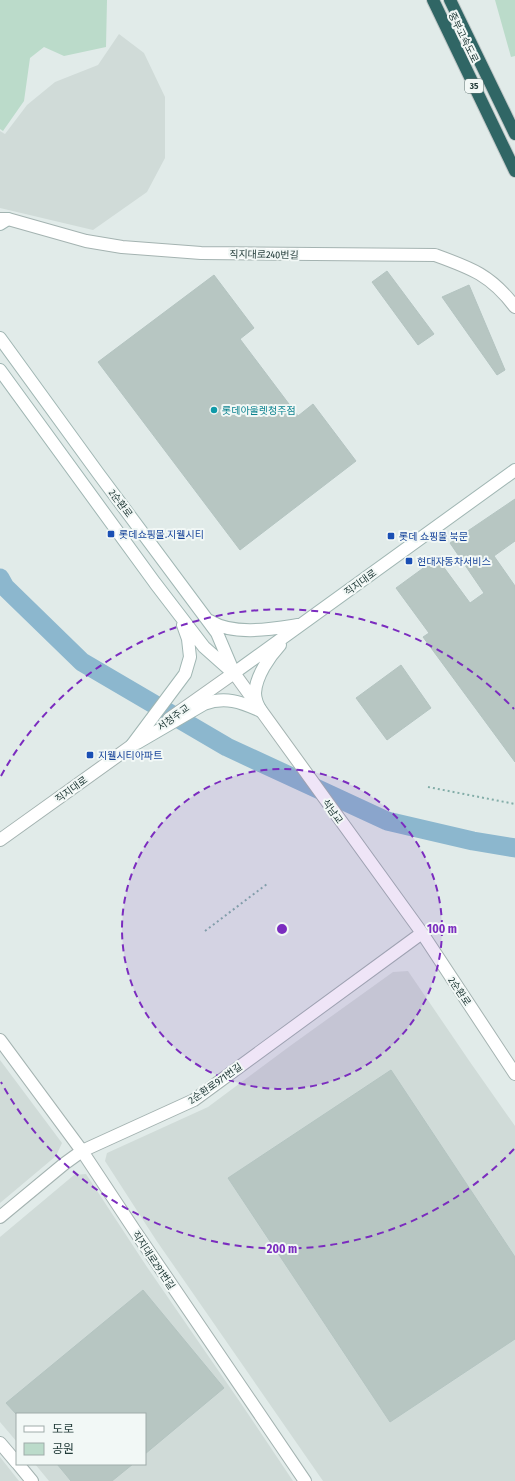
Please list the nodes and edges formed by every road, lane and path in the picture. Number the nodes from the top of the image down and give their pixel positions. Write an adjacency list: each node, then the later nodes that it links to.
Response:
1 (433, 0): 4 (highway, 중부고속도로 / 35)
2 (450, 0): 3 (highway, 중부고속도로 / 35)
3 (515, 134)
4 (515, 171)
5 (2, 220): 6 (street, 직지대로240번길)
6 (515, 306)
7 (0, 338): 11 (street, 2순환로)
8 (0, 370): 10 (street, 2순환로)
9 (515, 470): 12 (street, 직지대로)
10 (180, 615): 13 (street, 2순환로); 16 (street)
11 (206, 618): 12 (street); 13 (street, 2순환로)
12 (301, 624): 13 (street, 직지대로); 15 (street)
13 (234, 673): 14 (street, 직지대로); 15 (street, 2순환로)
14 (204, 699): 15 (street); 16 (street)
15 (262, 712): 21 (street, 석남교)
16 (139, 741): 19 (street, 직지대로)
17 (428, 787): 18 (path)
18 (515, 804)
19 (0, 840)
20 (267, 884): 22 (path)
21 (403, 908): 23 (street, 2순환로)
22 (205, 931)
23 (422, 933): 25 (street, 2순환로); 26 (street, 2순환로971번길)
24 (0, 1040): 26 (street, 직지대로291번길)
25 (515, 1074)
26 (82, 1151): 27 (street, 2순환로971번길); 32 (street, 직지대로291번길)
27 (0, 1218)
28 (0, 1443): 29 (street)
29 (16, 1463)
30 (18, 1465): 31 (street)
31 (32, 1481)
32 (306, 1481)

